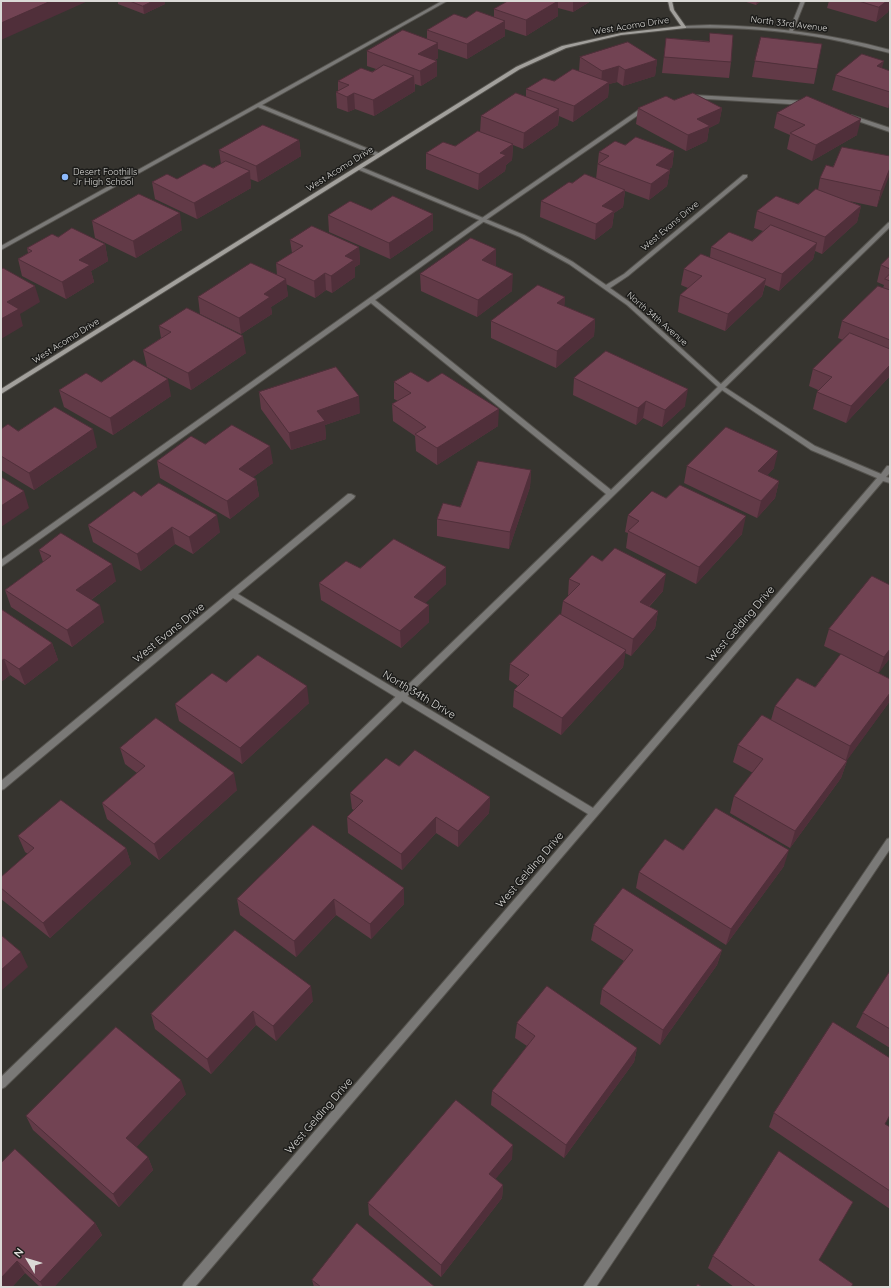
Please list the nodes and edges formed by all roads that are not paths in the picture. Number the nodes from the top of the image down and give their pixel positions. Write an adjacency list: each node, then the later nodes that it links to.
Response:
1 (446, 1): 9 (street)
2 (670, 1): 4 (street, West Acoma Drive)
3 (803, 1): 5 (street)
4 (684, 27): 5 (street, North 33rd Avenue); 13 (street, West Acoma Drive)
5 (791, 31): 6 (street, North 33rd Avenue)
6 (890, 52)
7 (689, 97): 8 (street)
8 (812, 104)
9 (259, 106): 13 (street); 18 (street)
10 (655, 106): 16 (street)
11 (847, 116): 12 (street)
12 (890, 130)
13 (379, 154): 14 (street, West Acoma Drive)
14 (359, 168): 16 (street, North 34th Avenue); 22 (street, West Acoma Drive)
15 (744, 176): 19 (street, West Evans Drive)
16 (484, 220): 19 (street, North 34th Avenue); 20 (street)
17 (890, 224): 21 (street)
18 (1, 248)
19 (606, 288): 21 (street, North 34th Avenue)
20 (372, 301): 25 (street); 27 (street)
21 (721, 387): 24 (street, North 34th Avenue); 25 (street)
22 (1, 392)
23 (890, 468): 24 (street, West Gelding Drive)
24 (886, 479): 31 (street, West Gelding Drive)
25 (611, 494): 29 (street)
26 (351, 496): 28 (street, West Evans Drive)
27 (1, 564)
28 (233, 595): 29 (street, North 34th Drive); 30 (street, West Evans Drive)
29 (401, 698): 31 (street, North 34th Drive); 33 (street)
30 (1, 786)
31 (594, 813): 34 (street, West Gelding Drive)
32 (890, 842): 35 (street)
33 (1, 1084)
34 (188, 1287)
35 (589, 1287)

